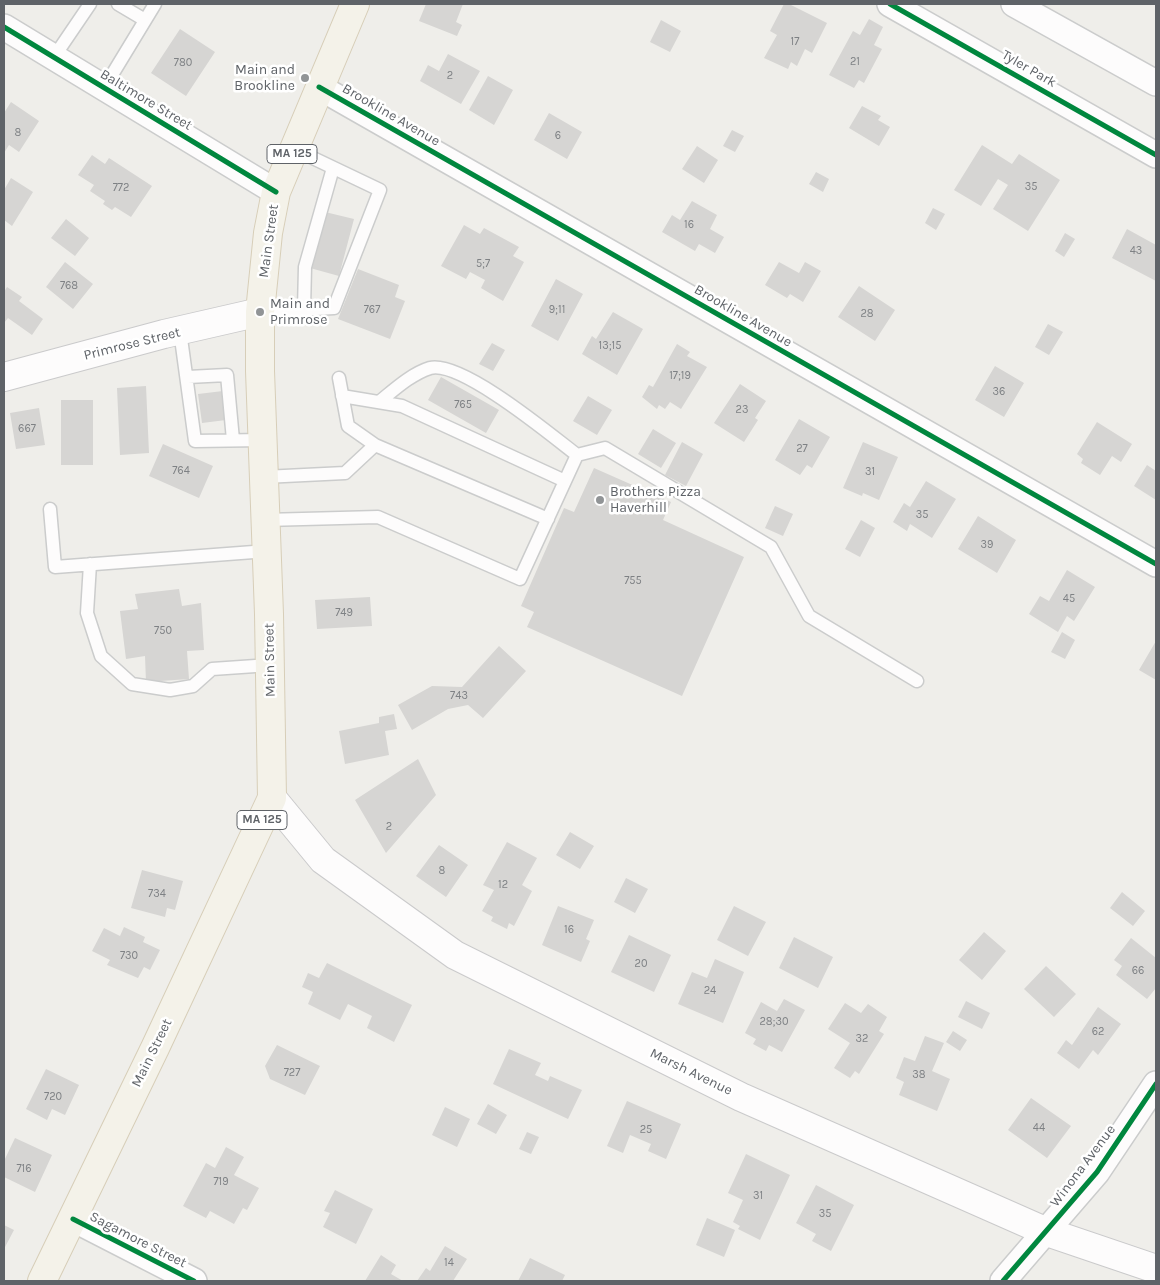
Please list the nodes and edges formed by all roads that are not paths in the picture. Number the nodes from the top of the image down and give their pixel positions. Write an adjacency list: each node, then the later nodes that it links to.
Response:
1 (90, 4): 9 (lane)
2 (118, 4): 7 (lane)
3 (155, 4): 7 (lane)
4 (355, 4): 11 (main road, Main Street / MA 125)
5 (890, 4): 14 (street, Tyler Park)
6 (1014, 4): 10 (street)
7 (145, 20): 12 (lane)
8 (4, 27): 9 (street, Baltimore Street)
9 (54, 57): 12 (street, Baltimore Street)
10 (1156, 83)
11 (319, 87): 13 (main road, Main Street / MA 125); 36 (street, Brookline Avenue)
12 (104, 88): 16 (street, Baltimore Street)
13 (294, 149): 15 (lane); 16 (main road, Main Street / MA 125)
14 (1156, 155)
15 (333, 168): 17 (lane); 17 (lane)
16 (276, 192): 18 (main road, Main Street / MA 125)
17 (304, 310): 18 (lane)
18 (260, 312): 19 (main road, Primrose Street); 26 (main road, Main Street / MA 125)
19 (180, 331): 20 (main road, Primrose Street); 21 (lane)
20 (4, 377)
21 (188, 377): 25 (lane); 25 (lane)
22 (339, 378): 23 (lane)
23 (342, 396): 24 (lane); 27 (lane)
24 (379, 402): 28 (lane); 30 (lane)
25 (233, 440): 26 (lane)
26 (263, 440): 29 (main road, Main Street / MA 125)
27 (376, 445): 29 (lane); 32 (lane)
28 (577, 455): 30 (lane); 38 (lane)
29 (264, 476): 33 (main road, Main Street / MA 125)
30 (565, 481): 32 (lane)
31 (50, 509): 35 (lane)
32 (548, 519): 33 (lane)
33 (266, 520): 34 (main road, Main Street / MA 125)
34 (267, 551): 35 (lane); 37 (main road, Main Street / MA 125)
35 (90, 564): 37 (lane)
36 (1156, 564)
37 (270, 665): 39 (main road, Main Street / MA 125)
38 (917, 681)
39 (272, 798): 41 (main road, Main Street / MA 125); 42 (main road, Marsh Avenue)
40 (1156, 1084): 42 (street, Winona Avenue)
41 (72, 1219): 44 (main road, Main Street / MA 125); 45 (street, Sagamore Street)
42 (1047, 1232): 43 (main road, Marsh Avenue); 46 (street, Winona Avenue)
43 (1156, 1269)
44 (42, 1281)
45 (194, 1281)
46 (1003, 1281)

